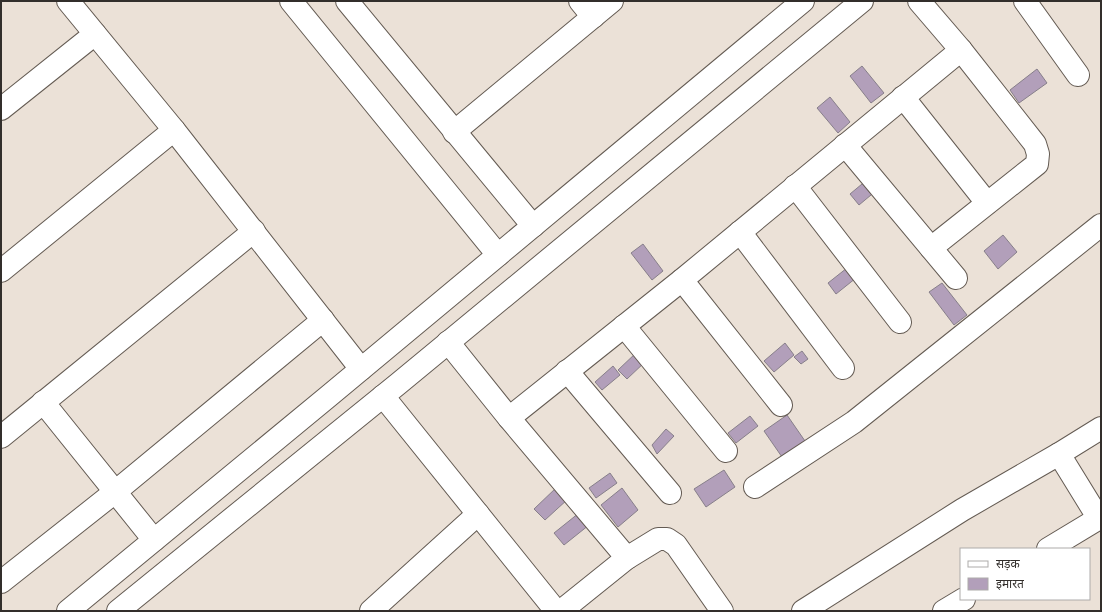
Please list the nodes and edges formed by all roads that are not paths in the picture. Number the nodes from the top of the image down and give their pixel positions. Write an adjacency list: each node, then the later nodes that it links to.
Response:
1 (68, 1): 10 (street)
2 (292, 1): 25 (street)
3 (347, 1): 16 (street)
4 (612, 1): 9 (street)
5 (803, 1): 21 (street)
6 (862, 1): 32 (street)
7 (919, 1): 11 (street)
8 (1025, 1): 12 (street)
9 (586, 9): 16 (street)
10 (95, 34): 14 (street); 15 (street)
11 (961, 50): 13 (street); 19 (street)
12 (1078, 75)
13 (903, 98): 17 (street); 19 (street)
14 (1, 109)
15 (174, 130): 22 (street); 26 (street)
16 (454, 132): 21 (street)
17 (845, 145): 18 (street); 24 (street)
18 (795, 186): 23 (street); 30 (street)
19 (988, 203): 24 (street)
20 (1101, 225): 44 (street)
21 (532, 226): 25 (street)
22 (254, 231): 29 (street); 37 (street)
23 (740, 232): 28 (street); 33 (street)
24 (931, 248): 27 (street)
25 (498, 255): 34 (street)
26 (1, 271)
27 (956, 278)
28 (682, 280): 31 (street); 38 (street)
29 (323, 320): 34 (street); 45 (street)
30 (900, 322)
31 (624, 326): 35 (street); 42 (street)
32 (448, 342): 36 (street); 39 (street)
33 (843, 368)
34 (361, 369): 49 (street)
35 (568, 371): 39 (street); 46 (street)
36 (383, 396): 47 (street); 55 (street)
37 (43, 402): 41 (street); 45 (street)
38 (781, 405)
39 (509, 418): 51 (street)
40 (1101, 428): 43 (street)
41 (1, 437)
42 (726, 451)
43 (1059, 454): 48 (street); 60 (street)
44 (755, 487)
45 (115, 492): 49 (street); 52 (street)
46 (670, 493)
47 (478, 514): 56 (street); 57 (street)
48 (1100, 518): 50 (street)
49 (154, 540): 54 (street)
50 (1050, 548)
51 (627, 558): 58 (street); 59 (street)
52 (1, 582)
53 (962, 600): 61 (street)
54 (68, 611)
55 (118, 611)
56 (371, 611)
57 (556, 611)
58 (561, 611)
59 (722, 611)
60 (803, 611)
61 (944, 611)

